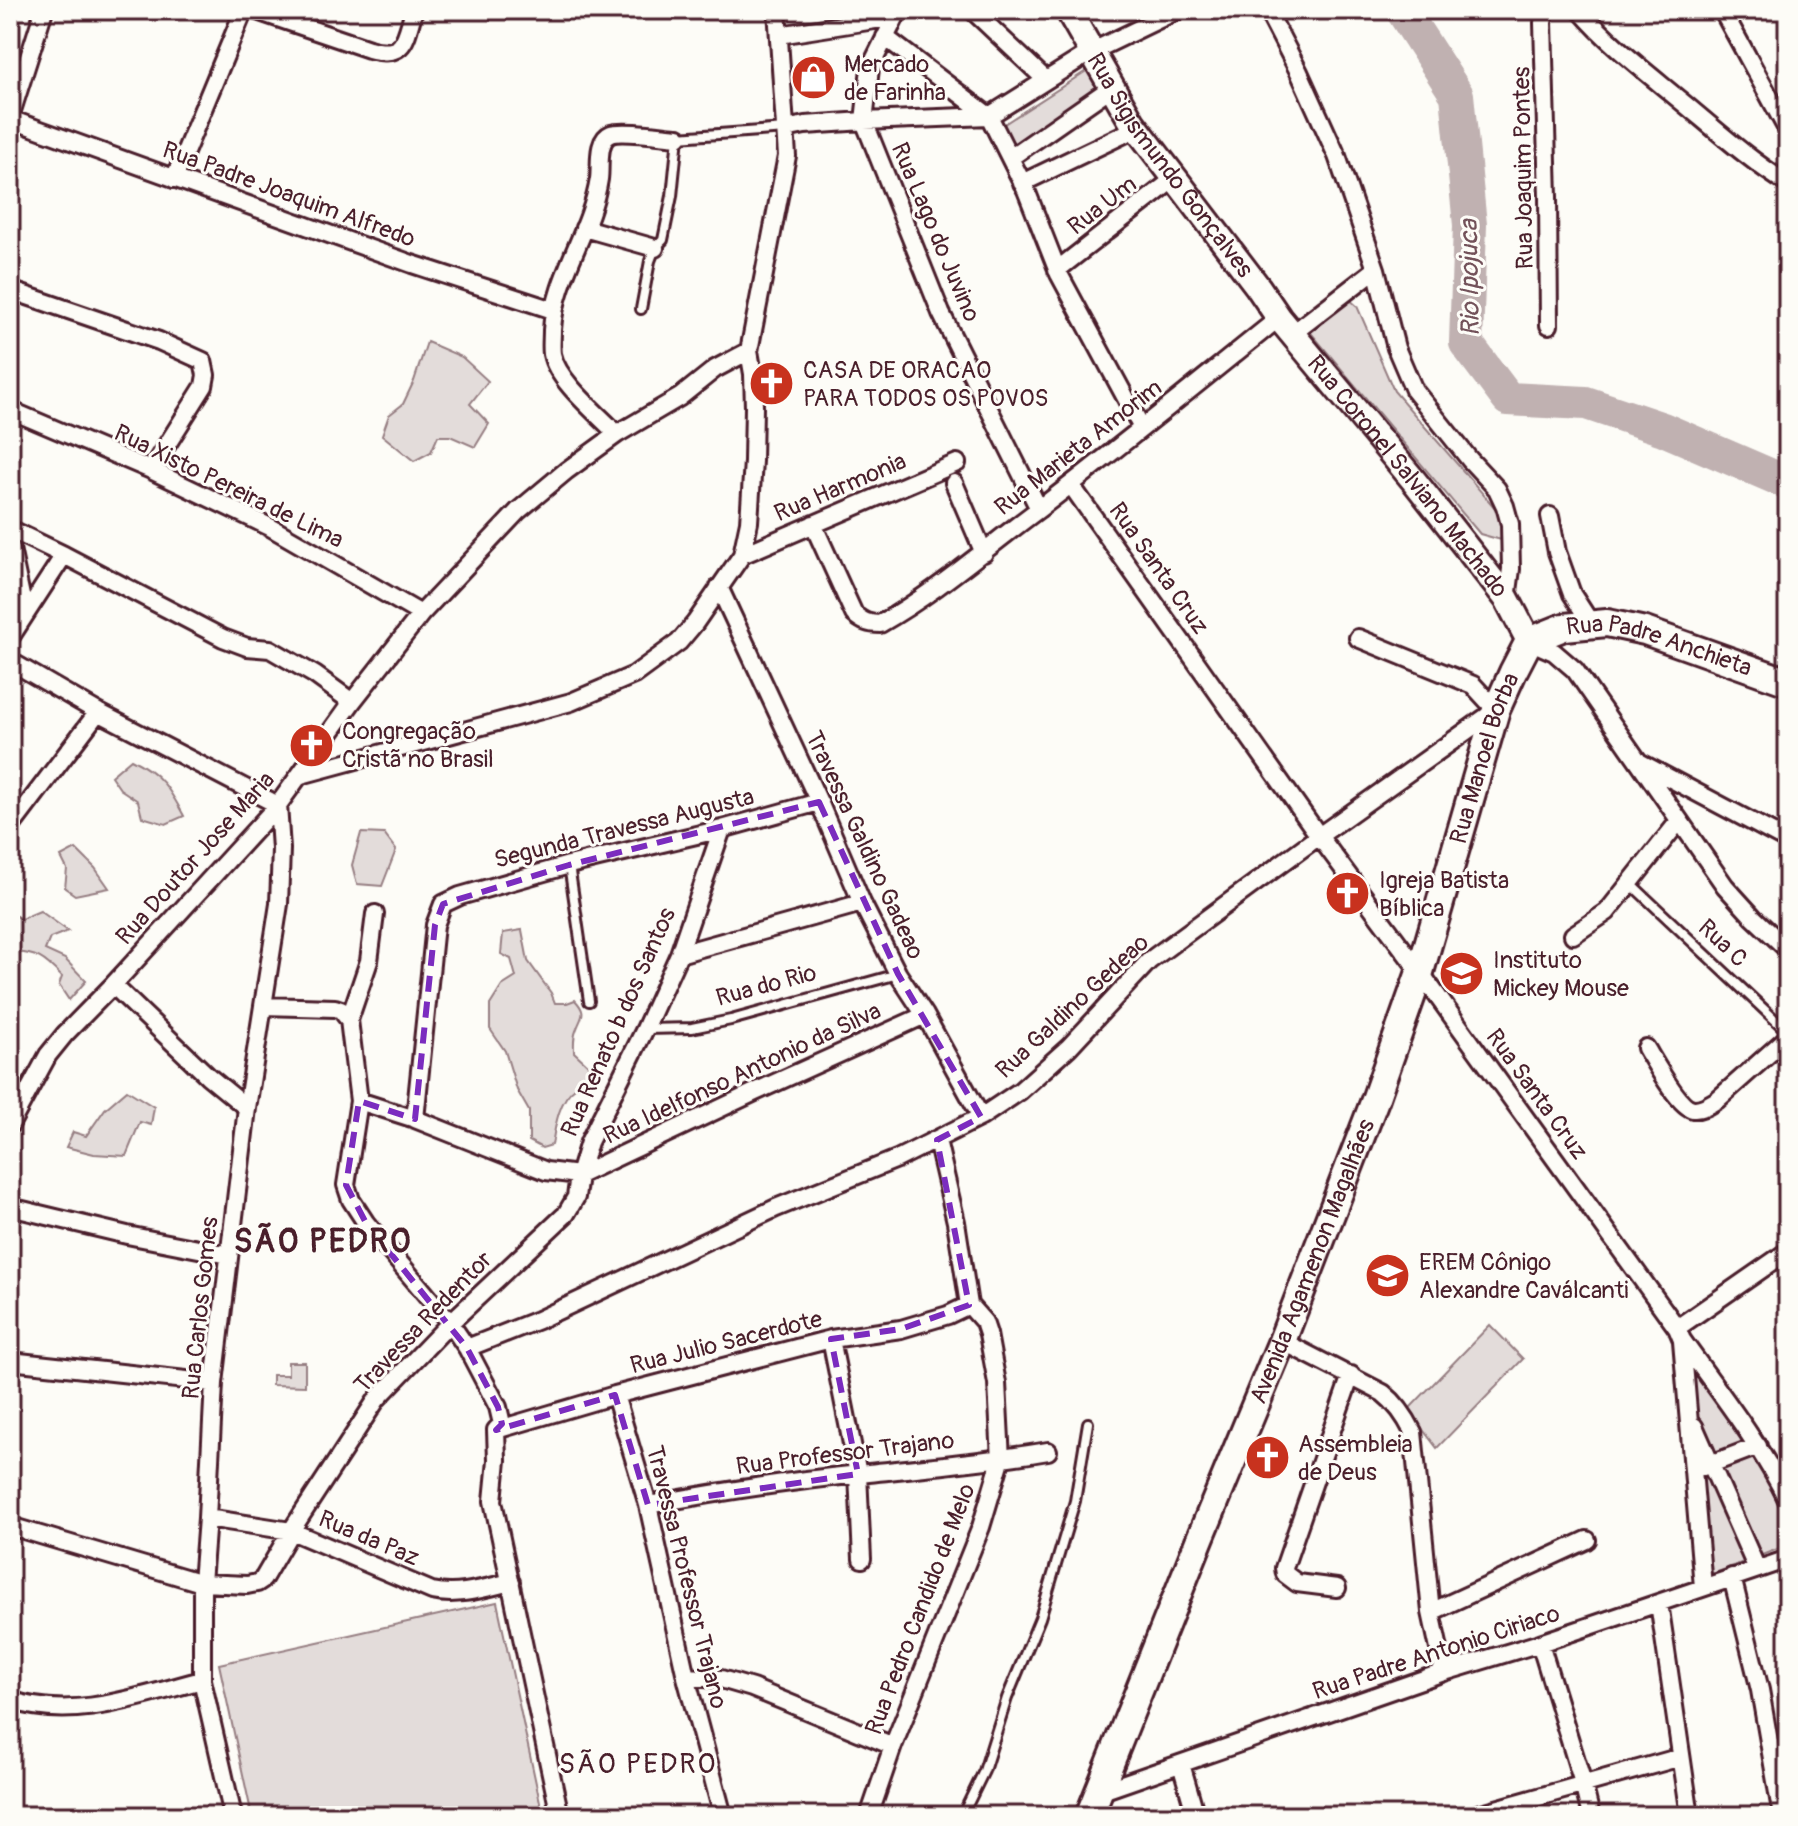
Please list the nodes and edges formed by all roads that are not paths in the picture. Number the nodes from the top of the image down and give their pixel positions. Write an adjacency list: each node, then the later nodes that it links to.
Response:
1 (44, 10): 21 (street)
2 (244, 10): 29 (street)
3 (254, 10): 12 (street)
4 (777, 10): 15 (street)
5 (972, 10): 18 (street)
6 (1068, 10): 17 (main road, Rua Sigismundo Gonçalves)
7 (1178, 10): 17 (street)
8 (1267, 10): 34 (street)
9 (1545, 10): 39 (street, Rua Joaquim Pontes)
10 (1580, 10): 31 (street)
11 (1722, 10): 25 (street)
12 (274, 13): 14 (street)
13 (896, 13): 15 (street); 16 (street, Rua Lago do Juvino)
14 (412, 18)
15 (779, 35): 24 (street)
16 (885, 37): 20 (street); 22 (street, Rua Lago do Juvino)
17 (1091, 52): 18 (street); 19 (main road, Rua Sigismundo Gonçalves)
18 (1046, 80): 20 (street)
19 (1112, 87): 23 (main road, Rua Sigismundo Gonçalves); 27 (street)
20 (989, 116): 22 (street); 27 (street)
21 (10, 118): 29 (street, Rua Padre Joaquim Alfredo)
22 (864, 121): 24 (street); 49 (street, Rua Lago do Juvino)
23 (1137, 128): 28 (main road, Rua Sigismundo Gonçalves); 30 (street)
24 (785, 129): 26 (lane); 41 (street)
25 (1788, 131)
26 (678, 137): 32 (street); 33 (lane)
27 (1010, 158): 30 (street)
28 (1175, 178): 35 (street, Rua Um); 40 (main road, Rua Sigismundo Gonçalves)
29 (174, 179): 38 (street, Rua Padre Joaquim Alfredo)
30 (1022, 183): 35 (street)
31 (1788, 184)
32 (584, 228): 33 (street); 38 (street)
33 (655, 248): 37 (lane)
34 (1376, 269): 40 (street, Rua Marieta Amorim); 58 (street)
35 (1057, 270): 43 (street)
36 (10, 290): 46 (street)
37 (641, 309)
38 (553, 310): 44 (street)
39 (1549, 325)
40 (1286, 326): 43 (street, Rua Marieta Amorim); 58 (main road, Rua Coronel Salviano Machado)
41 (749, 351): 44 (street, Rua Doutor Jose Maria); 56 (street)
42 (10, 410): 46 (street, Rua Xisto Pereira de Lima)
43 (1142, 428): 48 (street, Rua Marieta Amorim)
44 (617, 434): 59 (street, Rua Doutor Jose Maria)
45 (957, 463): 51 (street, Rua Harmonia)
46 (151, 470): 59 (street, Rua Xisto Pereira de Lima)
47 (954, 483): 54 (street)
48 (1071, 485): 49 (street, Rua Marieta Amorim); 77 (street, Rua Santa Cruz)
49 (1039, 509): 54 (street, Rua Marieta Amorim)
50 (1550, 516): 61 (street)
51 (813, 524): 54 (street, Rua Marieta Amorim); 56 (street, Rua Harmonia)
52 (10, 529): 55 (street)
53 (10, 544): 60 (street)
54 (984, 553)
55 (64, 555): 60 (street); 67 (street)
56 (742, 555): 57 (street)
57 (719, 587): 71 (street); 72 (street, Travessa Galdino Gadeao)
58 (1507, 599): 64 (main road, Rua Coronel Salviano Machado)
59 (421, 614): 67 (street, Rua Doutor Jose Maria)
60 (25, 615): 62 (street)
61 (1592, 625): 64 (main road, Rua Padre Anchieta); 66 (main road, Rua Padre Anchieta)
62 (10, 638)
63 (1358, 638): 68 (street)
64 (1529, 641): 68 (main road, Rua Manoel Borba); 70 (street)
65 (10, 661): 69 (street)
66 (1788, 682)
67 (352, 702): 71 (street, Rua Doutor Jose Maria)
68 (1496, 710): 77 (street, Rua Galdino Gedeao); 86 (main road, Rua Manoel Borba)
69 (98, 712): 73 (street); 75 (street)
70 (1639, 762): 74 (street); 78 (street)
71 (301, 775): 73 (street, Rua Doutor Jose Maria)
72 (819, 802): 76 (street, Segunda Travessa Augusta); 81 (street, Travessa Galdino Gadeao)
73 (278, 805): 88 (street, Rua Doutor Jose Maria); 90 (street, Rua Carlos Gomes)
74 (1679, 821): 80 (street); 84 (street)
75 (10, 828)
76 (722, 829): 79 (street, Segunda Travessa Augusta); 85 (street, Rua Renato b dos Santos)
77 (1319, 836): 86 (street, Rua Santa Cruz); 98 (street, Rua Galdino Gedeao)
78 (1788, 841)
79 (569, 865): 89 (lane); 100 (street, Segunda Travessa Augusta)
80 (1630, 882): 83 (street); 94 (lane, Rua C)
81 (862, 903): 85 (street); 87 (street, Travessa Galdino Gadeao)
82 (375, 914): 92 (street)
83 (1573, 935)
84 (1788, 950)
85 (679, 954): 93 (street, Rua Renato b dos Santos)
86 (1420, 972): 108 (street, Rua Santa Cruz); 110 (main road, Avenida Agamenon Magalhães)
87 (898, 974): 91 (street, Travessa Galdino Gadeao); 93 (lane, Rua do Rio)
88 (113, 985): 97 (street); 99 (street, Rua Doutor Jose Maria)
89 (589, 1001)
90 (263, 1006): 92 (street); 97 (street, Rua Carlos Gomes)
91 (925, 1015): 98 (street, Travessa Galdino Gadeao); 102 (street, Rua Idelfonso Antonio da Silva)
92 (349, 1020): 96 (street)
93 (645, 1029): 102 (street, Rua Renato b dos Santos)
94 (1788, 1034): 95 (street)
95 (1646, 1048)
96 (359, 1101): 100 (street); 107 (street)
97 (247, 1108): 105 (street, Rua Carlos Gomes)
98 (981, 1117): 101 (street, Rua Galdino Gedeao)
99 (11, 1119)
100 (415, 1119): 102 (street)
101 (937, 1140): 106 (street, Rua Pedro Candido de Melo); 111 (street, Rua Galdino Gedeao)
102 (578, 1182): 107 (street, Travessa Redentor)
103 (10, 1207): 105 (street)
104 (1788, 1251): 108 (street)
105 (229, 1255): 114 (street, Rua Carlos Gomes)
106 (969, 1305): 109 (street, Rua Julio Sacerdote); 121 (street, Rua Pedro Candido de Melo)
107 (450, 1323): 111 (street); 130 (street, Travessa Redentor)
108 (1679, 1334): 116 (street); 119 (street, Rua Santa Cruz)
109 (831, 1339): 115 (street, Rua Julio Sacerdote); 125 (street)
110 (1282, 1341): 113 (street); 151 (main road, Avenida Agamenon Magalhães)
111 (467, 1348): 118 (street)
112 (10, 1361): 114 (street)
113 (1351, 1375): 139 (street); 141 (street)
114 (214, 1383): 128 (street, Rua Carlos Gomes)
115 (615, 1395): 118 (street, Rua Julio Sacerdote); 127 (street, Travessa Professor Trajano)
116 (1688, 1414): 122 (street); 124 (street)
117 (1088, 1423): 156 (lane)
118 (496, 1430): 136 (street)
119 (1758, 1446): 122 (street); 123 (street, Rua Santa Cruz)
120 (1048, 1451): 121 (street, Rua Professor Trajano)
121 (1001, 1460): 125 (street, Rua Professor Trajano); 147 (street, Rua Pedro Candido de Melo)
122 (1711, 1465): 124 (street); 134 (street)
123 (1781, 1470): 126 (street, Rua Santa Cruz)
124 (1693, 1471): 138 (street)
125 (858, 1474): 127 (street, Rua Professor Trajano); 132 (street)
126 (1787, 1497)
127 (648, 1505): 144 (street, Travessa Professor Trajano)
128 (207, 1518): 130 (street, Rua da Paz); 137 (street, Rua Carlos Gomes)
129 (10, 1526): 137 (street)
130 (291, 1531): 136 (street, Rua da Paz); 137 (street, Travessa Redentor)
131 (1587, 1540): 141 (street)
132 (862, 1559)
133 (1788, 1559): 134 (street, Rua Padre Antonio Ciriaco)
134 (1757, 1569): 135 (street, Rua Padre Antonio Ciriaco)
135 (1732, 1577): 138 (street, Rua Padre Antonio Ciriaco); 162 (street)
136 (511, 1582): 153 (street)
137 (202, 1583): 145 (street, Rua Carlos Gomes)
138 (1703, 1587): 140 (street, Rua Padre Antonio Ciriaco)
139 (1337, 1588)
140 (1659, 1603): 142 (street, Rua Padre Antonio Ciriaco); 148 (street)
141 (1431, 1612): 143 (street)
142 (1540, 1643): 143 (street, Rua Padre Antonio Ciriaco); 150 (street)
143 (1444, 1672): 149 (street, Rua Padre Antonio Ciriaco)
144 (686, 1677): 147 (street); 154 (street, Travessa Professor Trajano)
145 (202, 1680): 146 (street); 152 (street, Rua Carlos Gomes)
146 (10, 1700)
147 (893, 1746): 155 (street, Rua Pedro Candido de Melo)
148 (1681, 1757): 150 (street); 161 (street)
149 (1181, 1764): 151 (street, Rua Padre Antonio Ciriaco); 158 (street)
150 (1583, 1783): 159 (street); 160 (street)
151 (1099, 1792): 157 (main road, Avenida Agamenon Magalhães)
152 (233, 1816)
153 (560, 1816)
154 (723, 1816)
155 (869, 1816)
156 (962, 1816)
157 (1089, 1816)
158 (1196, 1816)
159 (1471, 1816)
160 (1591, 1816)
161 (1690, 1816)
162 (1782, 1816)

